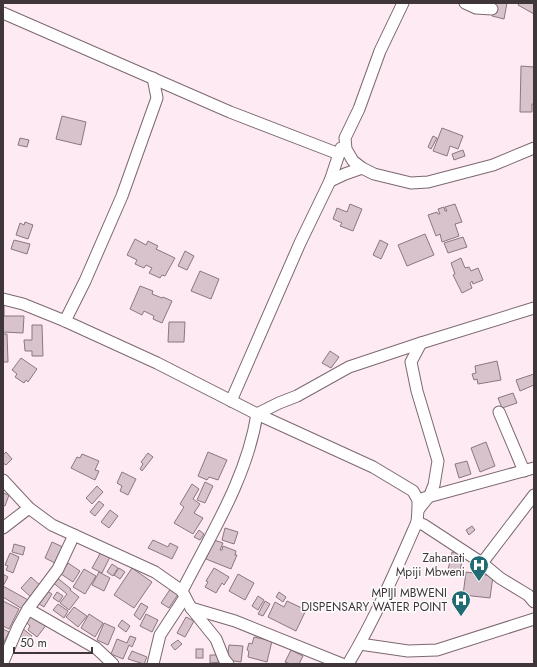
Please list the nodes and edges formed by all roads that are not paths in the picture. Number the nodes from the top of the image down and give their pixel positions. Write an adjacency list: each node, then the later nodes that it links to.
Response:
1 (403, 3): 8 (street)
2 (465, 3): 3 (street)
3 (492, 9)
4 (3, 13): 5 (street)
5 (153, 78): 6 (street); 7 (street)
6 (172, 86): 7 (street); 10 (street)
7 (157, 98): 15 (street)
8 (345, 138): 10 (street); 11 (street)
9 (534, 148): 11 (street)
10 (339, 154): 12 (street)
11 (362, 168): 12 (street)
12 (330, 181): 19 (street)
13 (3, 299): 15 (street)
14 (534, 308): 16 (street)
15 (65, 321): 19 (street)
16 (421, 344): 17 (street); 18 (street)
17 (401, 351): 18 (street); 21 (street)
18 (411, 362): 24 (street)
19 (231, 401): 21 (street)
20 (499, 412): 22 (street)
21 (257, 414): 26 (street); 32 (street)
22 (529, 470): 24 (street)
23 (3, 480): 27 (street)
24 (430, 495): 26 (street)
25 (534, 495): 31 (street)
26 (418, 505): 28 (street)
27 (29, 508): 29 (street); 30 (street)
28 (416, 522): 31 (street); 37 (street)
29 (3, 528)
30 (74, 536): 32 (street); 35 (street)
31 (482, 563): 33 (street)
32 (183, 594): 34 (street); 40 (street)
33 (534, 602)
34 (191, 608): 41 (street); 42 (street)
35 (28, 610): 38 (street); 39 (street)
36 (534, 620): 37 (street)
37 (360, 644): 43 (street)
38 (3, 662)
39 (113, 664)
40 (153, 664)
41 (228, 664)
42 (342, 664)
43 (348, 664)

